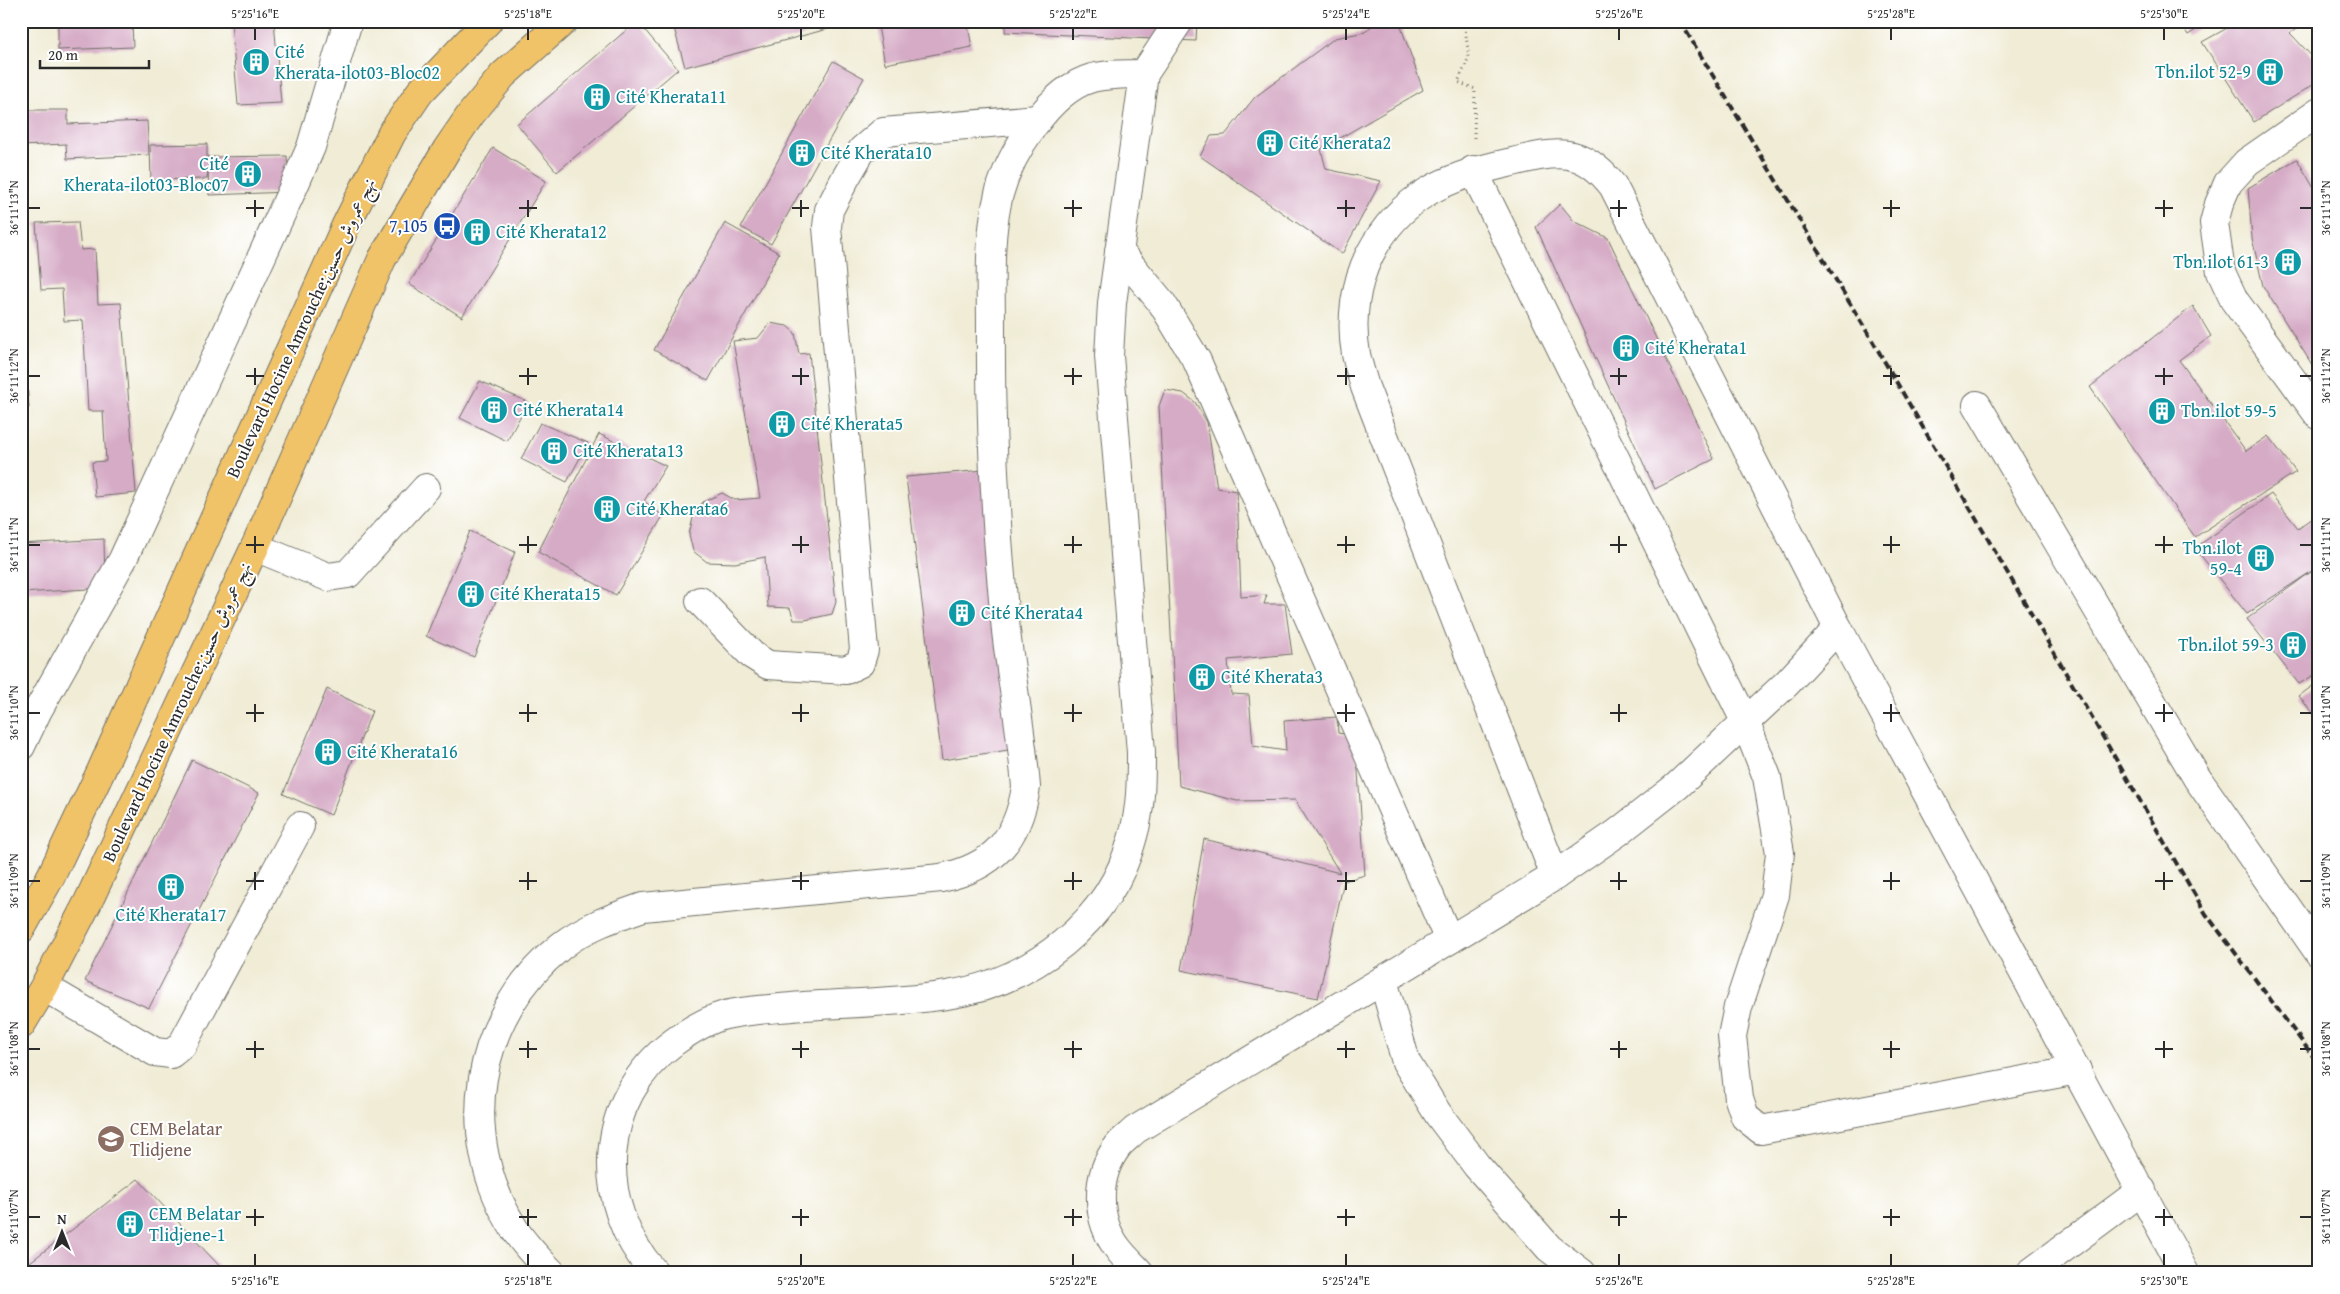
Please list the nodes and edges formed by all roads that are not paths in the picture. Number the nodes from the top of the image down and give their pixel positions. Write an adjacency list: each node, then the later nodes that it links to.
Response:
1 (348, 21): 17 (street)
2 (488, 21): 20 (main road, Boulevard Hocine Amrouche;نهج عمروش حسين)
3 (564, 21): 13 (main road, Boulevard Hocine Amrouche;نهج عمروش حسين)
4 (1179, 21): 5 (street)
5 (1144, 74): 7 (street); 9 (street)
6 (2319, 112): 11 (street)
7 (1038, 119): 14 (street); 28 (street)
8 (1473, 170): 15 (street); 16 (street); 19 (street)
9 (1119, 251): 21 (street); 29 (street)
10 (1976, 405): 22 (street)
11 (2319, 416)
12 (426, 488): 13 (street)
13 (255, 547): 24 (main road, Boulevard Hocine Amrouche;نهج عمروش حسين)
14 (700, 601)
15 (1838, 628): 16 (street); 26 (street)
16 (1745, 721): 19 (street); 26 (street)
17 (21, 746)
18 (300, 826): 24 (street)
19 (1555, 876): 21 (street)
20 (21, 929)
21 (1449, 940): 23 (street)
22 (2319, 953)
23 (1383, 980): 30 (street); 31 (street)
24 (44, 987): 25 (main road, Boulevard Hocine Amrouche;نهج عمروش حسين)
25 (21, 1024)
26 (2077, 1070): 27 (street)
27 (2142, 1190): 32 (street); 33 (street)
28 (552, 1273)
29 (655, 1273)
30 (1140, 1273)
31 (1582, 1273)
32 (2030, 1273)
33 (2185, 1273)

